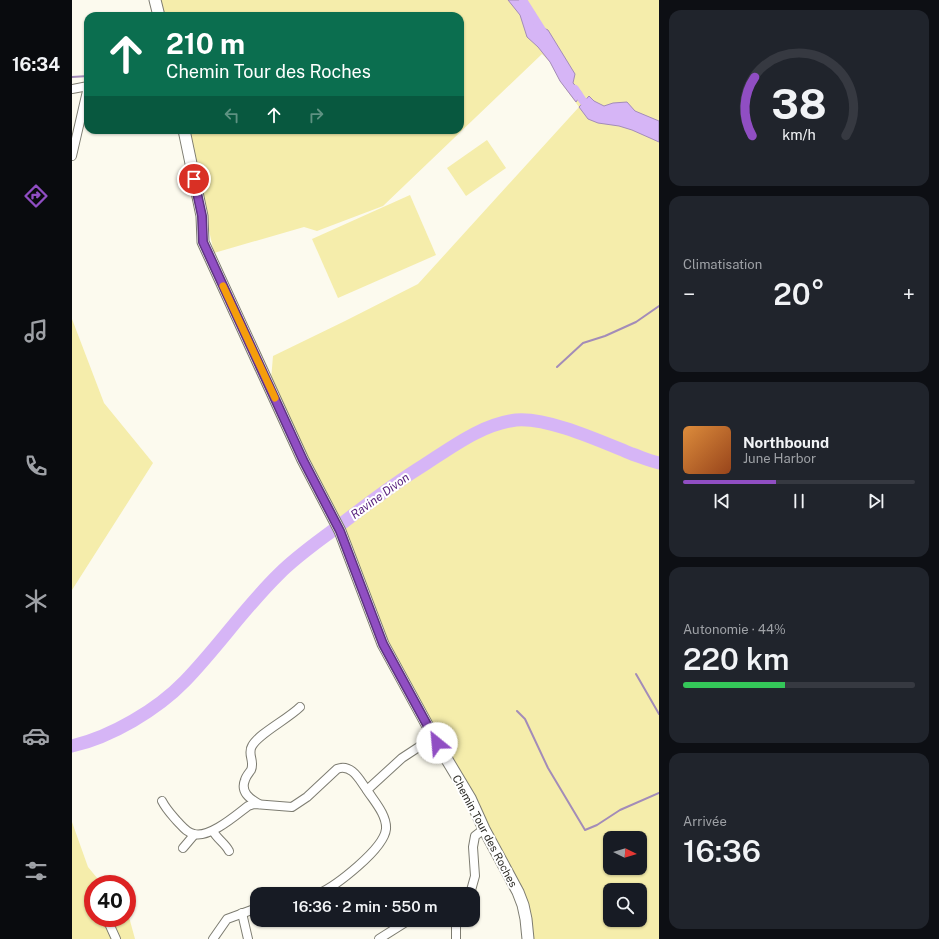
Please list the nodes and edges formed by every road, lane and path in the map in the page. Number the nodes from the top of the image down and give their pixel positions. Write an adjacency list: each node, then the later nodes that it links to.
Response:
1 (155, 0): 2 (street)
2 (158, 12)
3 (84, 87): 4 (street)
4 (72, 89)
5 (84, 104): 7 (street)
6 (185, 134): 9 (street, Chemin Tour des Roches)
7 (72, 156)
8 (300, 707): 12 (street)
9 (434, 737): 10 (street); 13 (street, Chemin Tour des Roches)
10 (367, 790): 12 (street); 18 (street)
11 (162, 801): 15 (street)
12 (259, 804): 14 (street)
13 (484, 829): 19 (street); 30 (street, Chemin Tour des Roches)
14 (212, 831): 15 (street); 17 (street)
15 (194, 834): 16 (street)
16 (183, 848)
17 (229, 851)
18 (331, 887)
19 (472, 887)
20 (250, 910): 21 (street)
21 (242, 913): 26 (street); 27 (street)
22 (111, 927): 25 (street)
23 (398, 927): 28 (street)
24 (456, 927): 29 (street)
25 (116, 939)
26 (213, 939)
27 (248, 939)
28 (379, 939)
29 (456, 939)
30 (528, 939)

